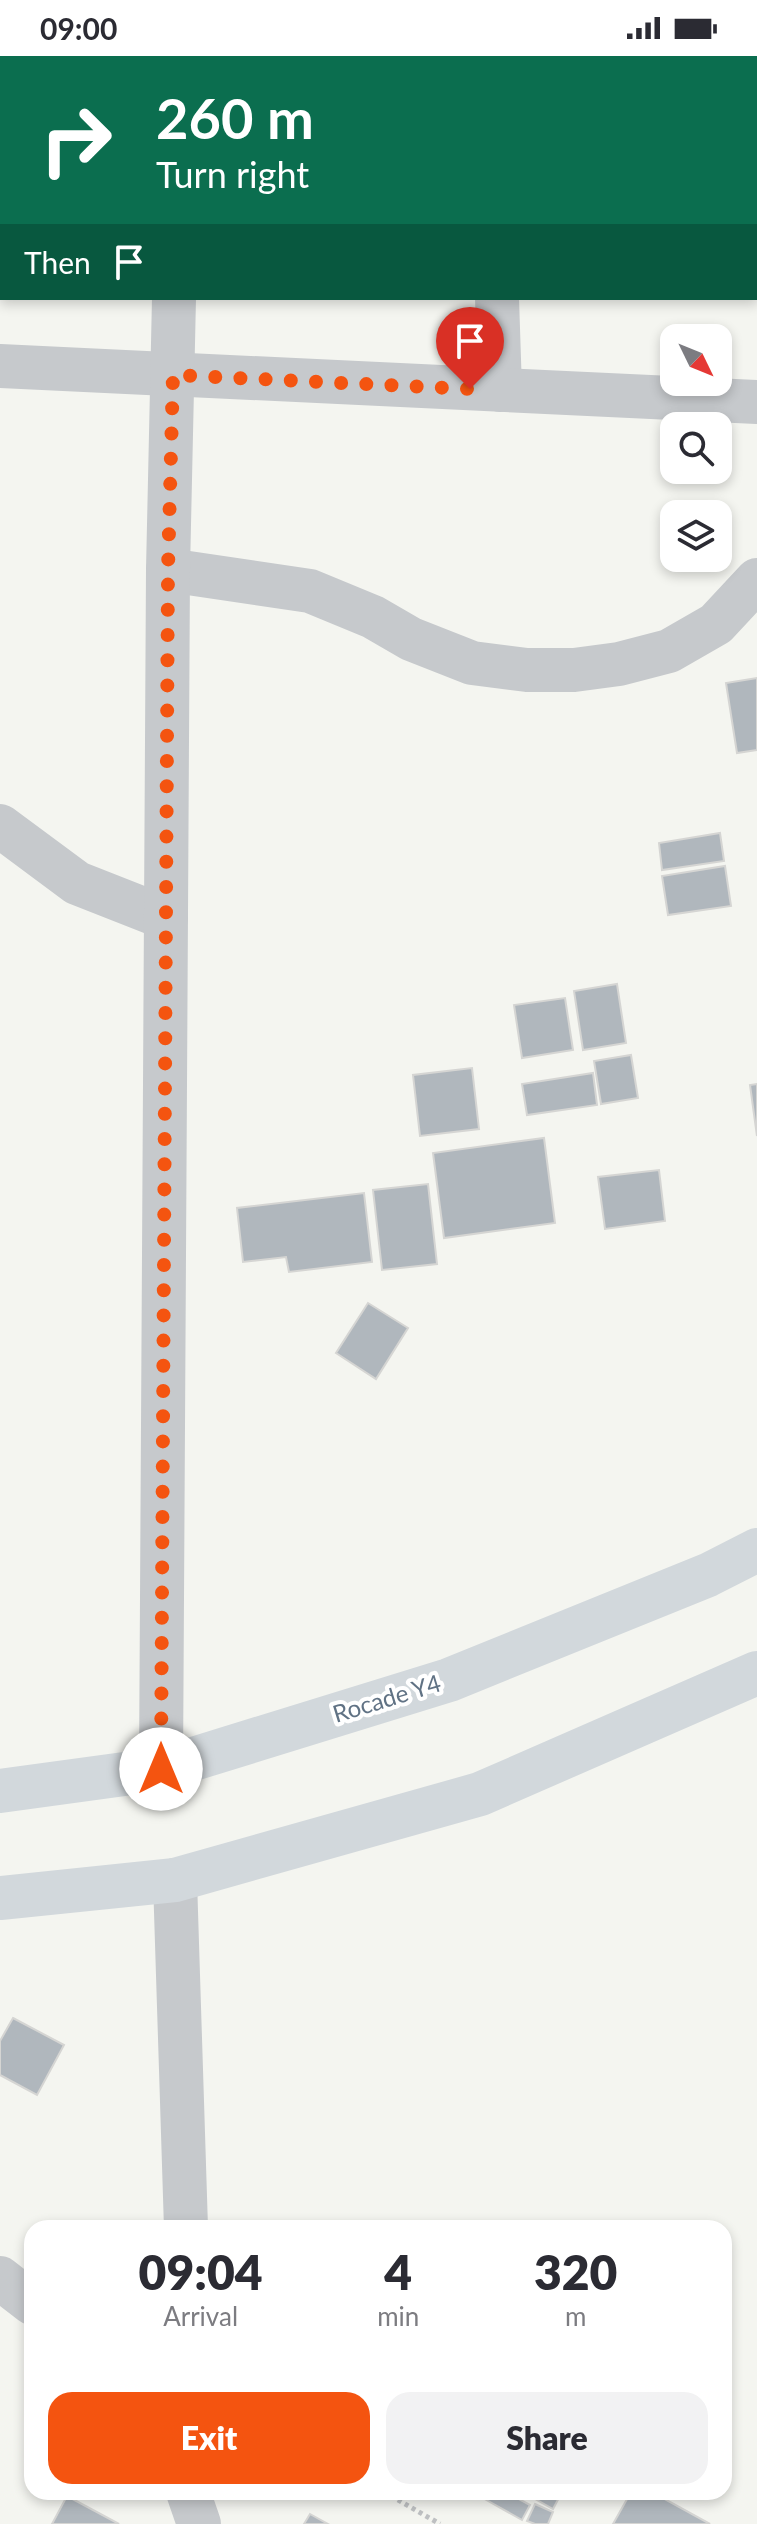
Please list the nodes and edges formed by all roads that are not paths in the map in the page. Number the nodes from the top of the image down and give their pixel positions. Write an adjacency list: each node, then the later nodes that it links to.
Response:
1 (174, 300): 4 (street)
2 (497, 300): 5 (street)
3 (0, 366): 4 (street)
4 (173, 375): 5 (street); 7 (street)
5 (500, 390): 6 (street)
6 (757, 402)
7 (168, 570): 8 (street); 10 (street)
8 (757, 580)
9 (0, 826): 10 (street)
10 (166, 918): 13 (street)
11 (757, 1550): 13 (highway, Rocade Y4)
12 (757, 1673): 15 (highway)
13 (161, 1769): 14 (highway, Rocade Y4)
14 (0, 1791)
15 (175, 1880): 16 (highway); 17 (street)
16 (0, 1898)
17 (186, 2220)
18 (0, 2278): 19 (street)
19 (24, 2297)
20 (191, 2500): 21 (street)
21 (199, 2524)

